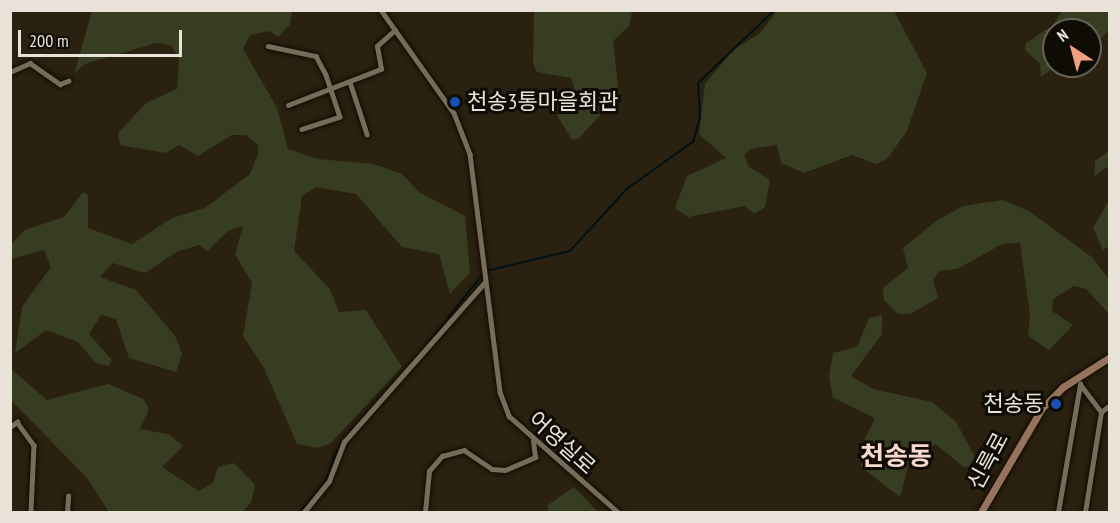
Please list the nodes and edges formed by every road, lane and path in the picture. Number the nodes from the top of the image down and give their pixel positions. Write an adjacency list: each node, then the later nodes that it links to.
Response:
1 (381, 10): 3 (street)
2 (392, 10): 3 (street)
3 (386, 17): 4 (street)
4 (395, 30): 8 (street); 13 (street, 어영실로)
5 (268, 46): 9 (street)
6 (10, 72): 7 (street)
7 (68, 81)
8 (350, 82): 9 (street); 12 (street)
9 (331, 89): 10 (street); 11 (street)
10 (288, 105)
11 (302, 129)
12 (367, 134)
13 (485, 280): 19 (street, 어영실로); 23 (street)
14 (1110, 357): 15 (main road, 신륵로)
15 (1078, 381): 17 (street); 26 (main road, 신륵로); 27 (street)
16 (1110, 405): 17 (street)
17 (1101, 412): 28 (street)
18 (10, 427): 21 (street)
19 (534, 441): 24 (street); 25 (street, 어영실로)
20 (68, 496): 22 (street)
21 (31, 513)
22 (68, 513)
23 (304, 513)
24 (425, 513)
25 (618, 513)
26 (981, 513)
27 (1058, 513)
28 (1085, 513)

